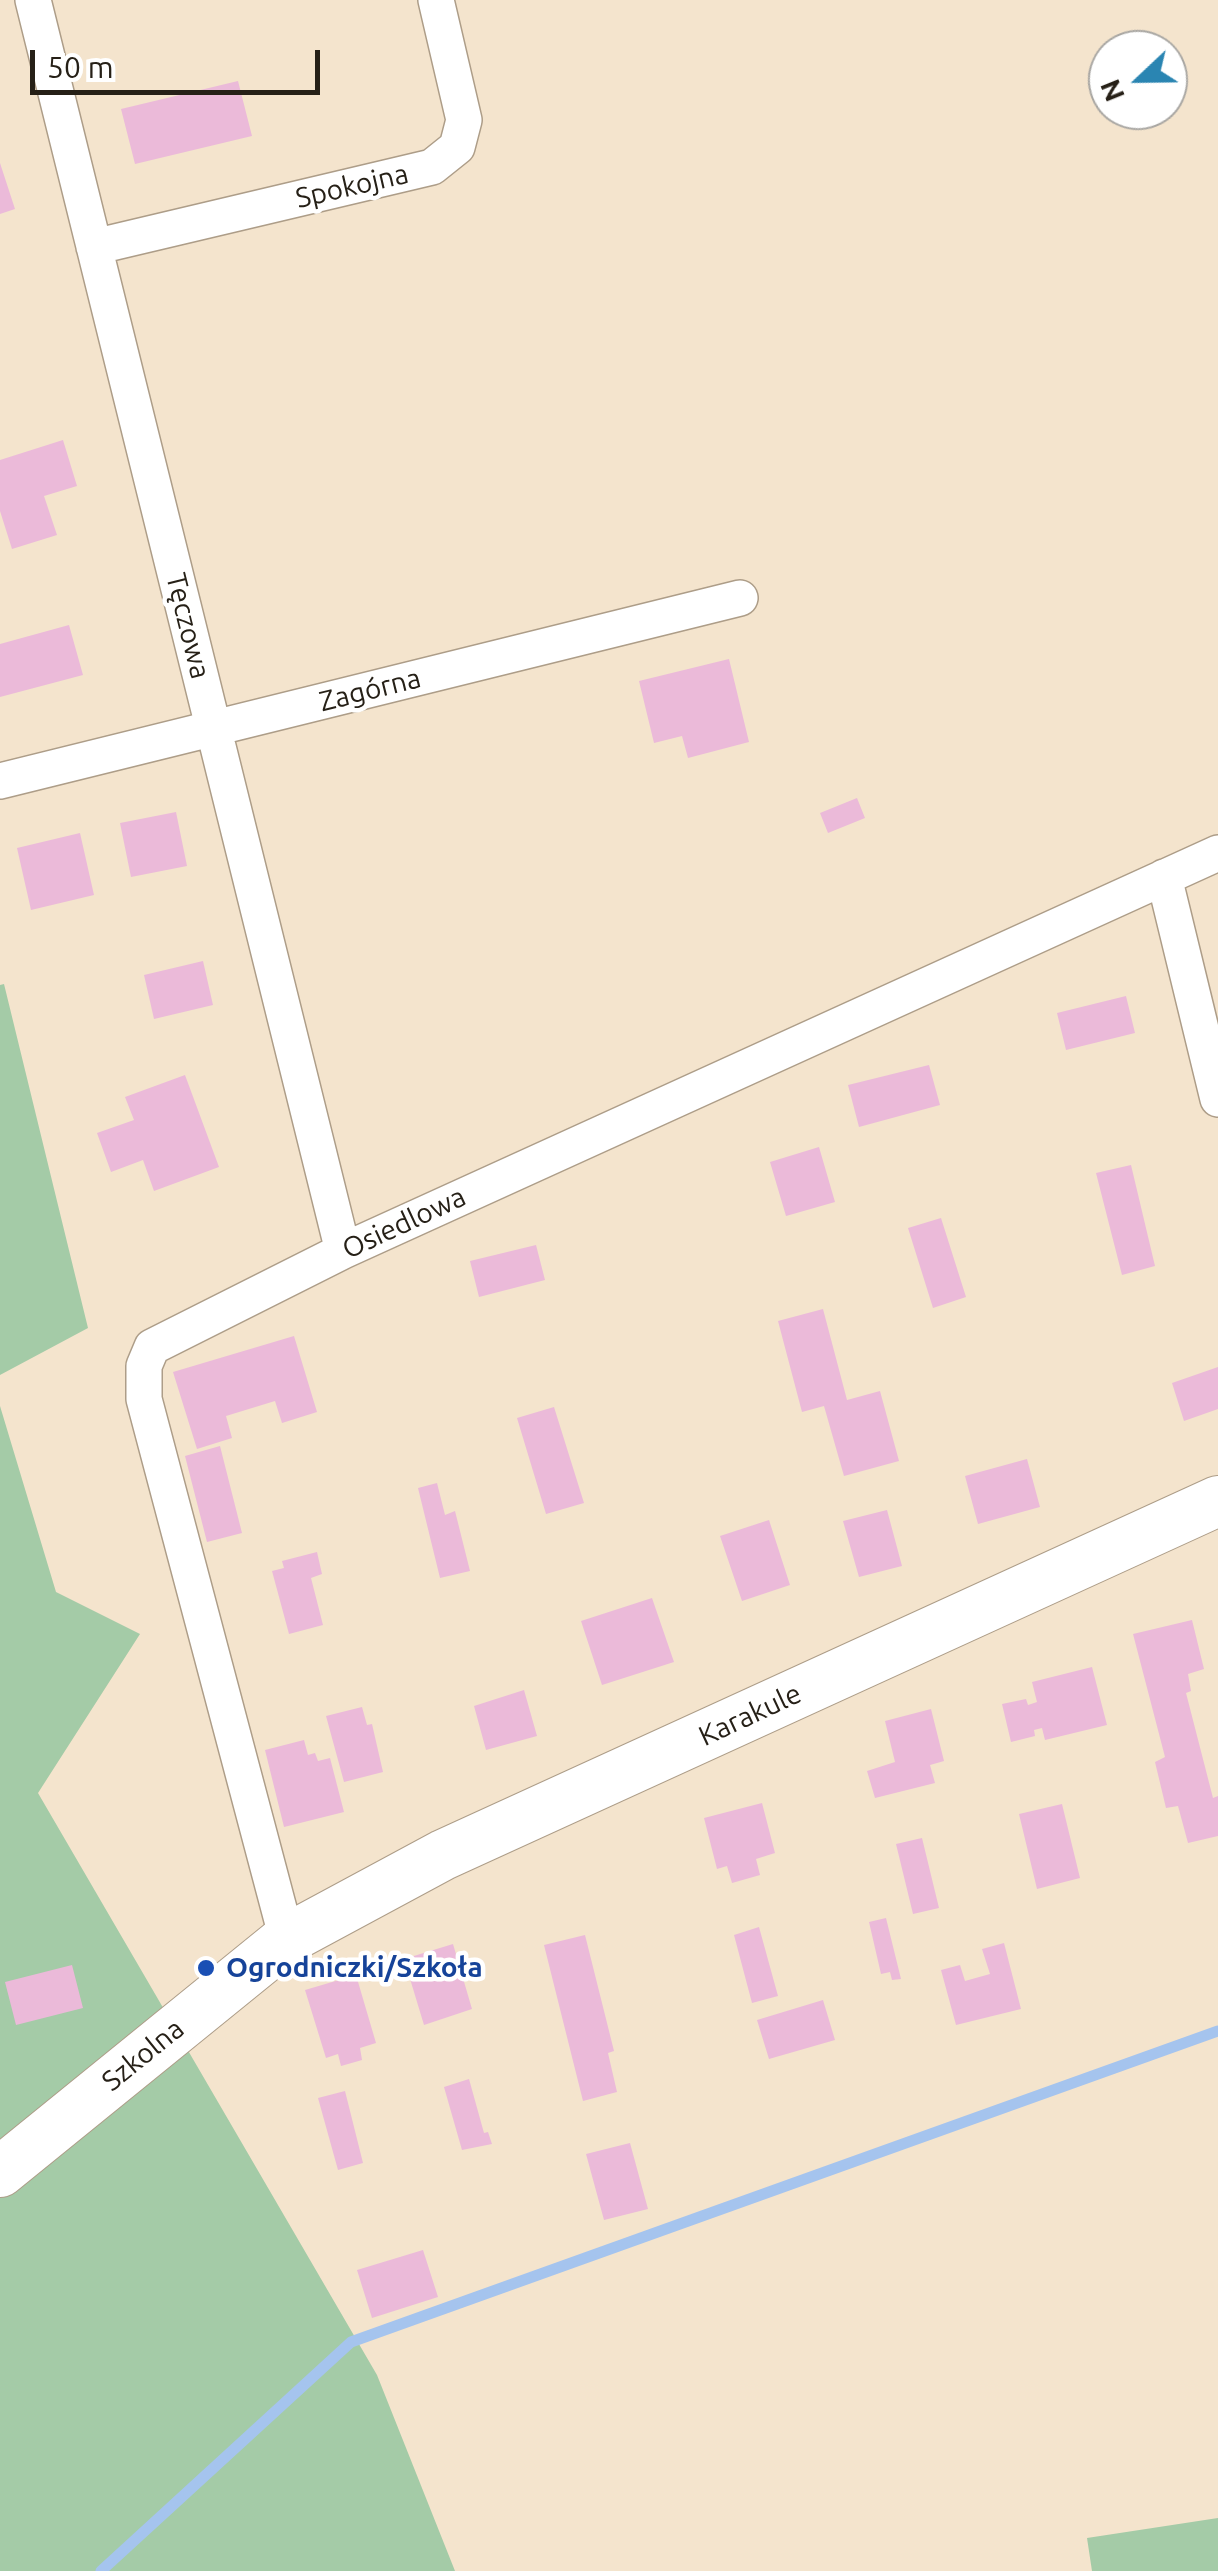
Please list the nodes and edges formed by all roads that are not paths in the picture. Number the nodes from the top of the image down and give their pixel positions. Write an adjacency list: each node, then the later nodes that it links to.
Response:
1 (33, 0): 3 (street, Tęczowa)
2 (436, 0): 3 (street, Spokojna)
3 (94, 246): 5 (street, Tęczowa)
4 (740, 598): 5 (street, Zagórna)
5 (214, 729): 6 (street, Zagórna); 10 (street, Tęczowa)
6 (0, 781)
7 (1218, 853): 8 (street, Osiedlowa)
8 (1164, 878): 9 (street); 10 (street, Osiedlowa)
9 (1218, 1098)
10 (343, 1251): 12 (street, Osiedlowa)
11 (1218, 1501): 12 (street, Karakule)
12 (287, 1939): 13 (street, Szkolna)
13 (0, 2172)

